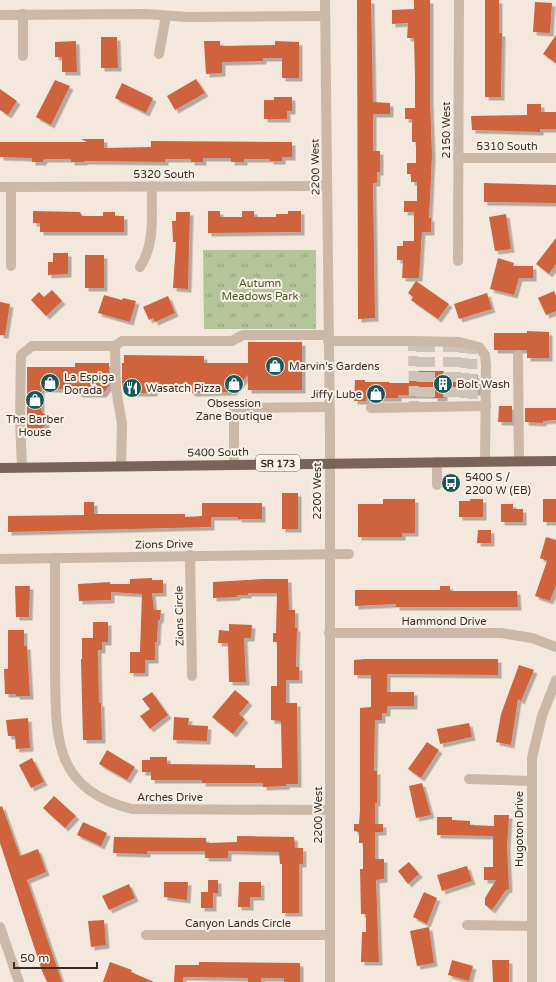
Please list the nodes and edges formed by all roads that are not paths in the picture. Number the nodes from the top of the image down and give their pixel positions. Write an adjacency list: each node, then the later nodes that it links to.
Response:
1 (325, 0): 6 (street, 2200 West)
2 (458, 0): 9 (street, 2150 West)
3 (0, 14): 4 (street)
4 (24, 14): 5 (street); 8 (street)
5 (166, 16): 6 (street); 7 (street)
6 (325, 16): 12 (street, 2200 West)
7 (159, 54)
8 (24, 56)
9 (458, 158): 10 (street, 5310 South); 15 (street, 2150 West)
10 (556, 158)
11 (152, 186): 12 (street, 5320 South); 14 (street, 5320 South); 17 (street)
12 (327, 186): 18 (street, 2200 West)
13 (0, 187): 14 (street, 5320 South)
14 (11, 187): 16 (street)
15 (458, 261)
16 (11, 266)
17 (140, 267)
18 (328, 338): 19 (street); 21 (street); 22 (street, 2200 West)
19 (115, 346): 30 (street); 31 (street)
20 (518, 355): 26 (street)
21 (486, 406): 23 (street); 25 (street)
22 (329, 407): 27 (street, 2200 West); 29 (street)
23 (371, 408)
24 (556, 460): 26 (main road, 5400 South / SR 173)
25 (485, 461): 26 (main road, 5400 South / SR 173); 28 (main road, 5400 South / SR 173)
26 (519, 461)
27 (330, 462): 28 (main road, 5400 South / SR 173); 29 (main road, 5400 South / SR 173); 34 (street, 2200 West)
28 (437, 462): 33 (street)
29 (234, 464): 30 (main road, 5400 South / SR 173)
30 (121, 466): 31 (main road, 5400 South / SR 173)
31 (22, 467): 32 (main road, 5400 South / SR 173)
32 (0, 468)
33 (437, 485)
34 (329, 553): 35 (street, Zions Drive); 36 (street, Zions Drive); 39 (street, 2200 West)
35 (350, 554)
36 (190, 555): 37 (street, Zions Drive); 41 (street, Zions Circle)
37 (55, 558): 38 (street, Zions Drive); 45 (street, Arches Drive)
38 (0, 559)
39 (329, 633): 40 (street, Hammond Drive); 45 (street, 2200 West)
40 (556, 646)
41 (192, 676)
42 (556, 680): 44 (street, Hugoton Drive)
43 (469, 779): 44 (street)
44 (531, 780): 47 (street, Hugoton Drive)
45 (330, 810): 50 (street, 2200 West)
46 (467, 925): 47 (street)
47 (531, 926): 53 (street, Hugoton Drive)
48 (0, 927): 51 (street)
49 (146, 935): 50 (street, Canyon Lands Circle)
50 (330, 935): 52 (street, 2200 West)
51 (19, 982)
52 (330, 982)
53 (532, 982)

